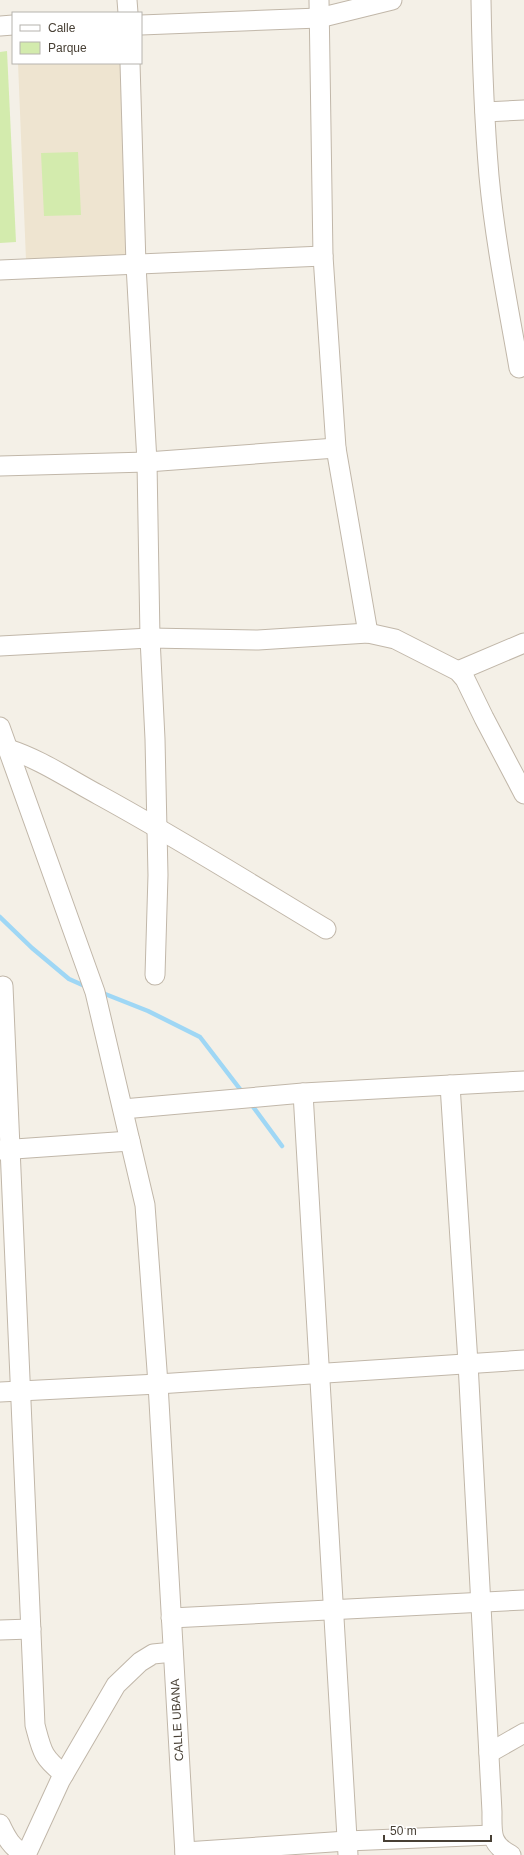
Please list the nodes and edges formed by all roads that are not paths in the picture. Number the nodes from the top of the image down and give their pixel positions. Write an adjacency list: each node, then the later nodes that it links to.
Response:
1 (127, 0): 5 (street)
2 (392, 0): 4 (street)
3 (481, 0): 11 (street)
4 (319, 9): 7 (street); 12 (street)
5 (128, 12)
6 (12, 25): 8 (street)
7 (142, 25)
8 (0, 26)
9 (130, 64): 13 (street)
10 (524, 110): 11 (street)
11 (485, 112): 15 (street)
12 (323, 256): 13 (street); 17 (street)
13 (136, 265): 14 (street); 18 (street)
14 (0, 270)
15 (518, 331): 16 (street)
16 (519, 368)
17 (336, 448): 18 (street); 20 (street)
18 (147, 462): 19 (street); 21 (street)
19 (0, 466)
20 (368, 633): 21 (street); 24 (street)
21 (150, 638): 23 (street); 29 (street)
22 (524, 643): 24 (street)
23 (0, 646)
24 (458, 671): 27 (street)
25 (0, 728): 26 (street, CALLE UBANA)
26 (8, 749): 29 (street); 36 (street, CALLE UBANA)
27 (517, 765): 28 (street)
28 (524, 794)
29 (157, 827): 30 (street); 31 (street)
30 (326, 930)
31 (156, 975)
32 (3, 986): 38 (street)
33 (524, 1081): 34 (street)
34 (450, 1085): 35 (street); 40 (street)
35 (303, 1093): 36 (street); 41 (street)
36 (123, 1109): 37 (street, CALLE UBANA)
37 (130, 1141): 38 (street); 42 (street, CALLE UBANA)
38 (5, 1150): 43 (street)
39 (524, 1360): 40 (street)
40 (468, 1363): 41 (street); 46 (street)
41 (320, 1373): 42 (street); 47 (street)
42 (158, 1384): 43 (street); 48 (street, CALLE UBANA)
43 (20, 1391): 44 (street); 49 (street)
44 (0, 1392)
45 (524, 1600): 46 (street)
46 (482, 1603): 47 (street); 53 (street)
47 (334, 1609): 48 (street); 57 (street)
48 (171, 1618): 51 (street, CALLE UBANA)
49 (31, 1629): 50 (street); 54 (street)
50 (0, 1630)
51 (173, 1652): 54 (street); 59 (street, CALLE UBANA)
52 (524, 1734): 53 (street)
53 (489, 1753): 56 (street)
54 (64, 1774): 58 (street)
55 (0, 1824): 58 (street)
56 (492, 1835): 57 (street); 60 (street)
57 (347, 1848): 59 (street)
58 (26, 1854)
59 (180, 1854)
60 (511, 1855)

